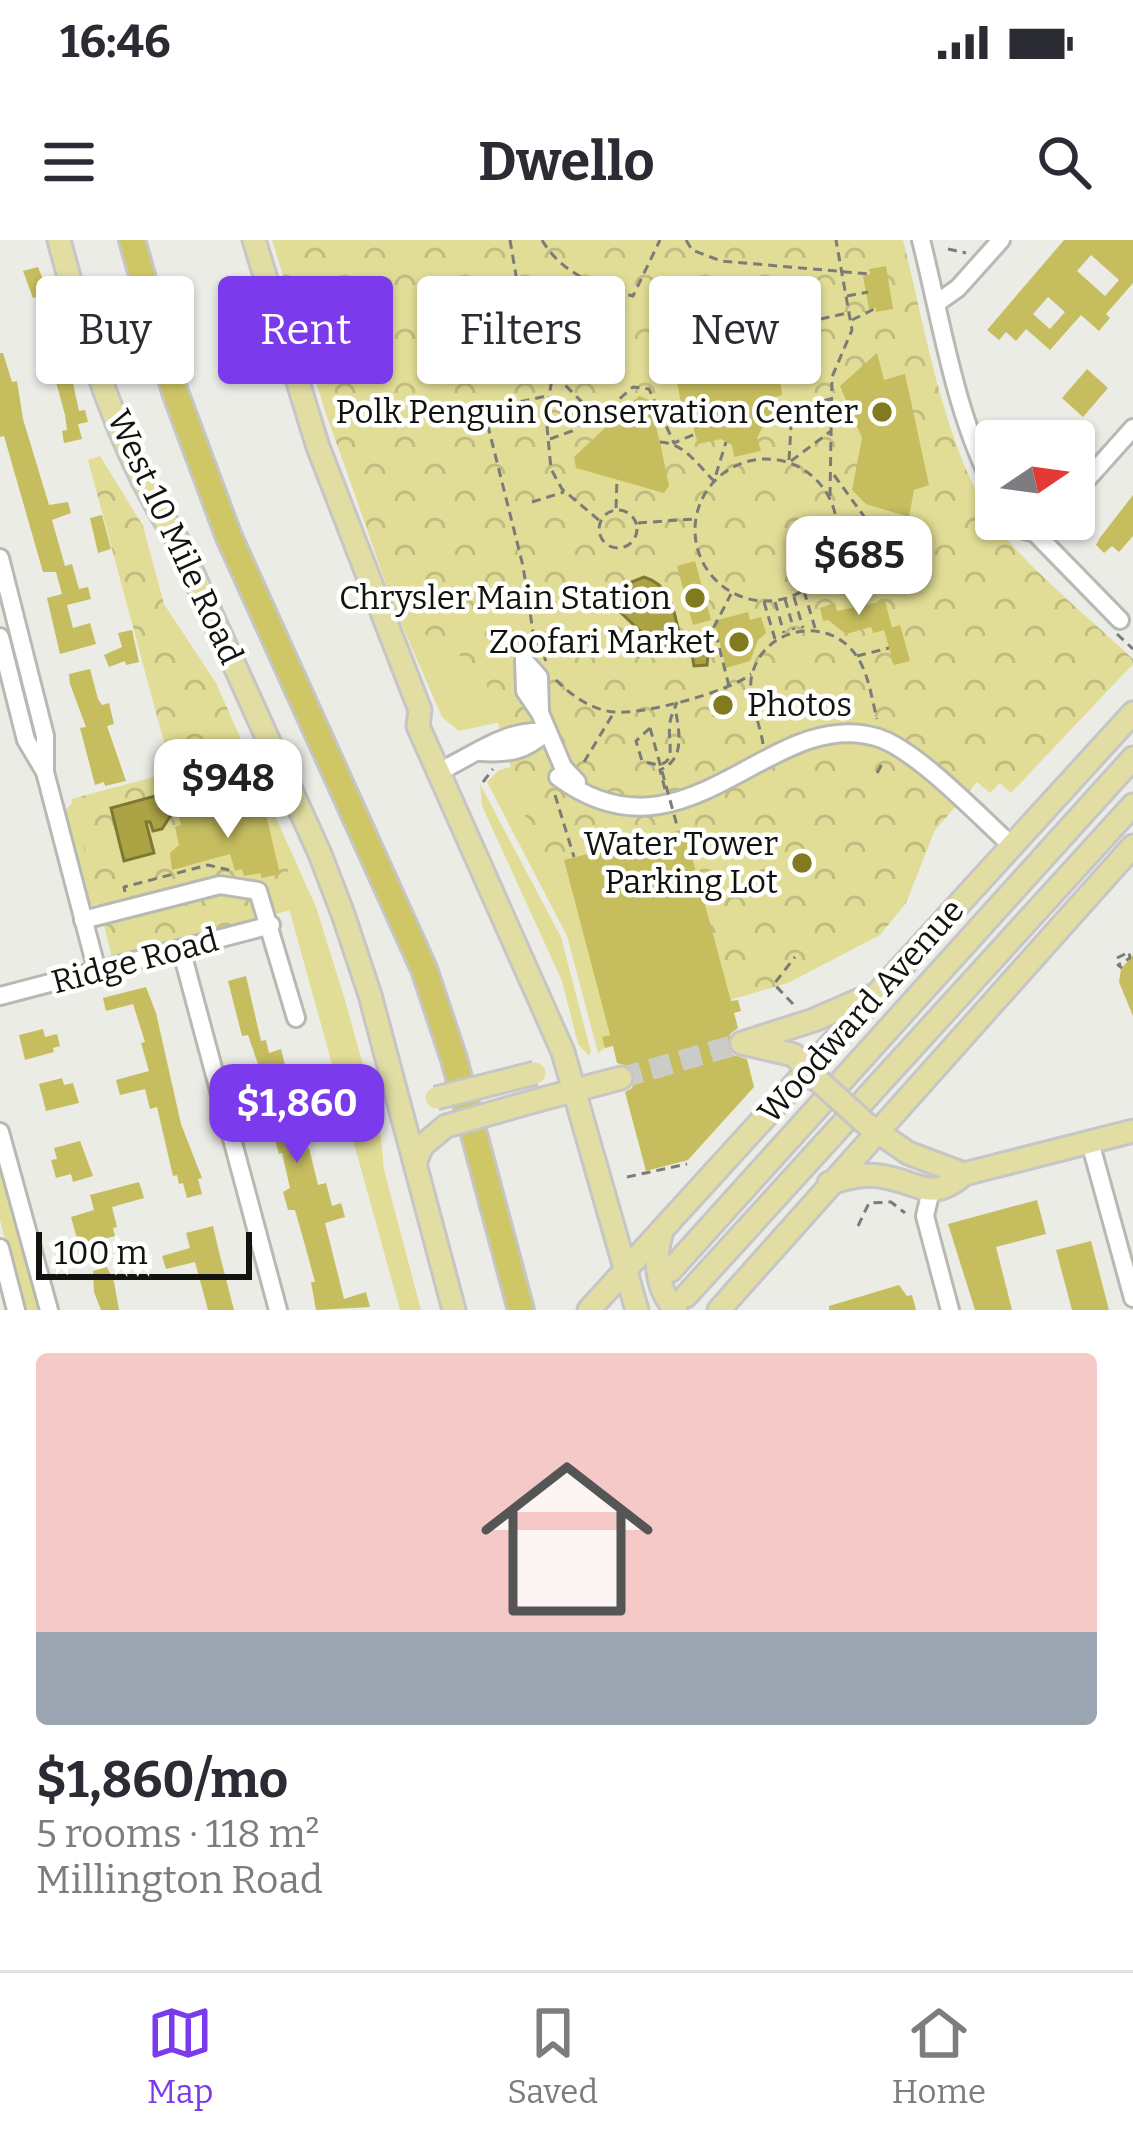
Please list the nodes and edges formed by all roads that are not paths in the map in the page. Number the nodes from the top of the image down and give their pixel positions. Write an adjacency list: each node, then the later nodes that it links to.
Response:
1 (59, 240): 37 (main road, West 10 Mile Road)
2 (132, 240): 57 (highway)
3 (254, 240): 20 (main road)
4 (921, 240): 6 (street)
5 (1001, 240): 6 (street)
6 (937, 303): 8 (street)
7 (1133, 428): 9 (street)
8 (975, 444)
9 (1095, 471)
10 (1043, 540): 12 (street)
11 (0, 558): 13 (street)
12 (1120, 620)
13 (19, 631): 14 (street); 19 (street)
14 (0, 636): 19 (street)
15 (540, 713): 17 (street)
16 (1133, 713): 24 (main road, Woodward Avenue)
17 (546, 732): 20 (street); 22 (street)
18 (1133, 758): 49 (main road, Woodward Avenue)
19 (46, 772): 26 (street)
20 (438, 772): 33 (main road)
21 (556, 786): 22 (street)
22 (606, 800): 24 (street)
23 (1133, 806): 51 (main road, Woodward Avenue)
24 (1011, 845): 30 (main road, Woodward Avenue)
25 (1133, 846): 38 (main road)
26 (83, 920): 27 (street); 29 (street)
27 (271, 925): 28 (street, Ridge Road); 32 (street)
28 (181, 949): 29 (street, Ridge Road); 55 (street)
29 (97, 970): 31 (street, Ridge Road)
30 (878, 992): 34 (main road, Woodward Avenue); 34 (main road)
31 (0, 996)
32 (296, 1018)
33 (556, 1035): 36 (main road); 37 (main road, bridge)
34 (813, 1075): 38 (main road, bridge); 46 (main road, Woodward Avenue)
35 (621, 1078): 36 (main road)
36 (575, 1091): 42 (main road, bridge); 48 (main road)
37 (399, 1099): 42 (main road, West 10 Mile Road)
38 (870, 1128): 43 (main road); 44 (main road)
39 (1133, 1131): 41 (main road)
40 (0, 1132): 54 (street)
41 (1090, 1142): 43 (main road); 50 (street)
42 (415, 1163): 56 (main road, West 10 Mile Road)
43 (964, 1174): 45 (main road)
44 (829, 1183): 45 (main road); 59 (main road)
45 (931, 1190): 60 (street)
46 (662, 1230): 48 (main road, Woodward Avenue); 51 (main road)
47 (0, 1248): 53 (street)
48 (627, 1269): 52 (main road, Woodward Avenue); 58 (main road)
49 (670, 1271)
50 (1133, 1298)
51 (681, 1303)
52 (595, 1304)
53 (16, 1310)
54 (49, 1310)
55 (278, 1310)
56 (454, 1310)
57 (521, 1310)
58 (637, 1310)
59 (718, 1310)
60 (950, 1310)

